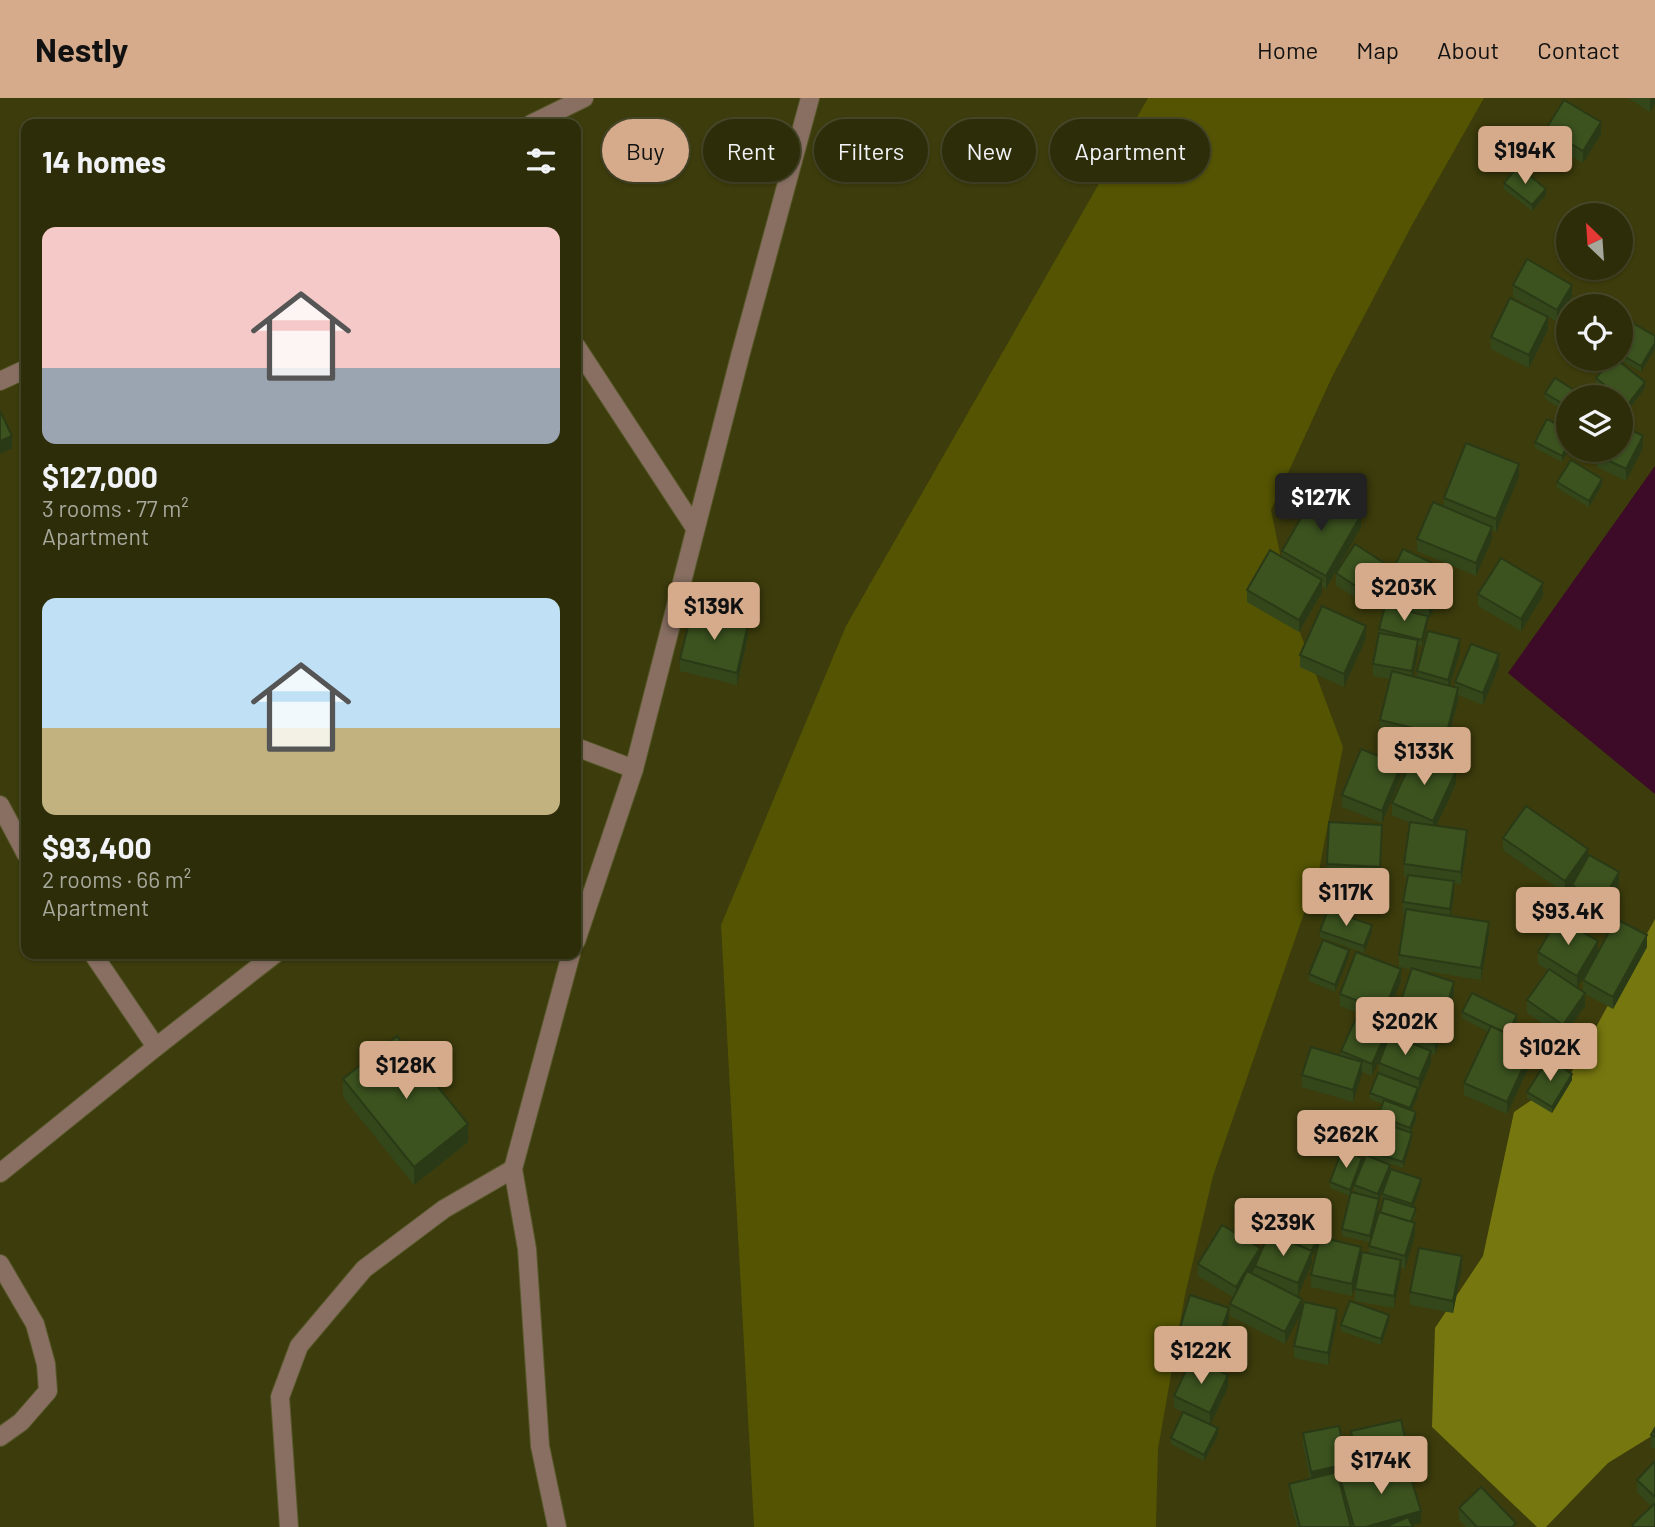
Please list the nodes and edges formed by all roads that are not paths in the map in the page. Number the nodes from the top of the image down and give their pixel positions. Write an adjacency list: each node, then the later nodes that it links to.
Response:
1 (584, 98): 3 (street)
2 (810, 98): 7 (street)
3 (541, 119)
4 (581, 354): 7 (street)
5 (21, 372): 6 (street)
6 (0, 382)
7 (695, 528): 9 (street)
8 (581, 749): 9 (street)
9 (634, 769): 12 (street)
10 (0, 805): 11 (street)
11 (21, 845)
12 (581, 926)
13 (96, 959): 16 (street)
14 (269, 959): 16 (street)
15 (570, 959): 17 (street)
16 (156, 1047): 18 (street)
17 (513, 1169): 21 (street); 22 (street)
18 (0, 1173)
19 (0, 1264): 20 (street)
20 (0, 1437)
21 (289, 1527)
22 (557, 1527)

